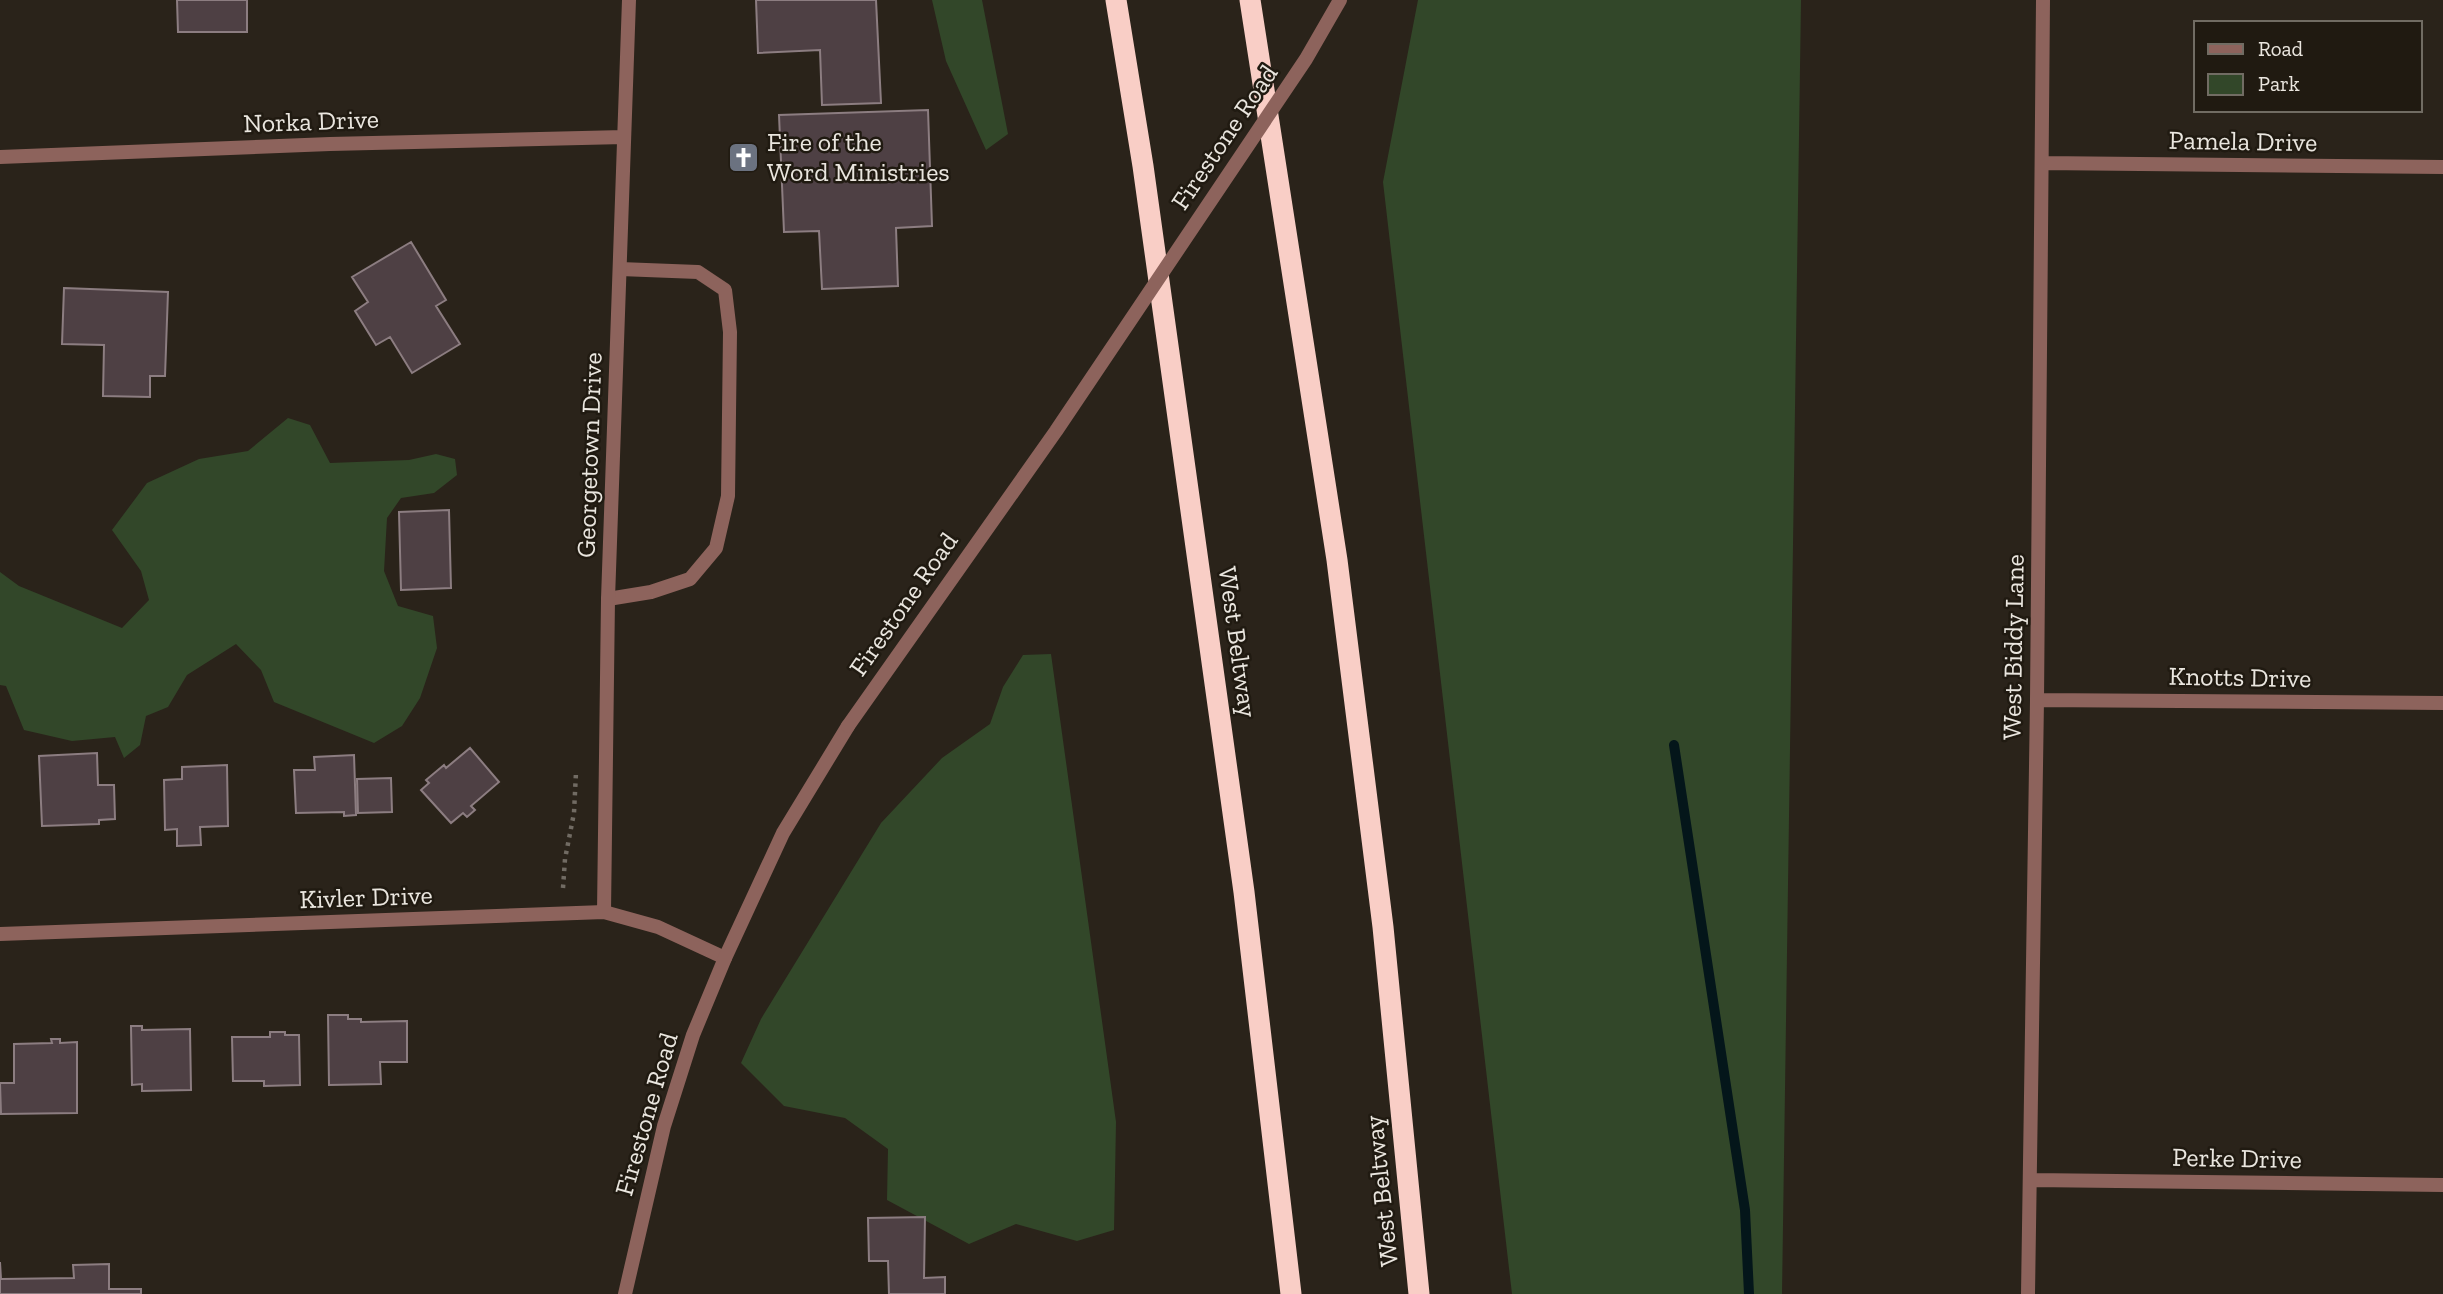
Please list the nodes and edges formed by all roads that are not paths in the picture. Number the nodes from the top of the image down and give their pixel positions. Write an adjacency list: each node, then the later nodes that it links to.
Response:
1 (629, 0): 6 (street, Georgetown Drive)
2 (1116, 0): 20 (highway, West Beltway)
3 (1250, 0): 21 (highway, West Beltway)
4 (1340, 0): 16 (street, Firestone Road, bridge)
5 (2043, 0): 8 (street, West Biddy Lane)
6 (624, 137): 7 (street, Norka Drive); 10 (street, Georgetown Drive)
7 (0, 157)
8 (2042, 163): 9 (street, Pamela Drive); 12 (street, West Biddy Lane)
9 (2443, 167)
10 (620, 269): 11 (street, Georgetown Drive); 11 (street)
11 (608, 599): 14 (street, Georgetown Drive)
12 (2037, 700): 13 (street, Knotts Drive); 17 (street, West Biddy Lane)
13 (2443, 704)
14 (604, 912): 15 (street, Kivler Drive); 16 (street, Kivler Drive)
15 (0, 934)
16 (725, 958): 19 (street, Firestone Road)
17 (2030, 1180): 18 (street, Perke Drive); 22 (street, West Biddy Lane)
18 (2443, 1185)
19 (625, 1294)
20 (1291, 1294)
21 (1419, 1294)
22 (2028, 1294)

